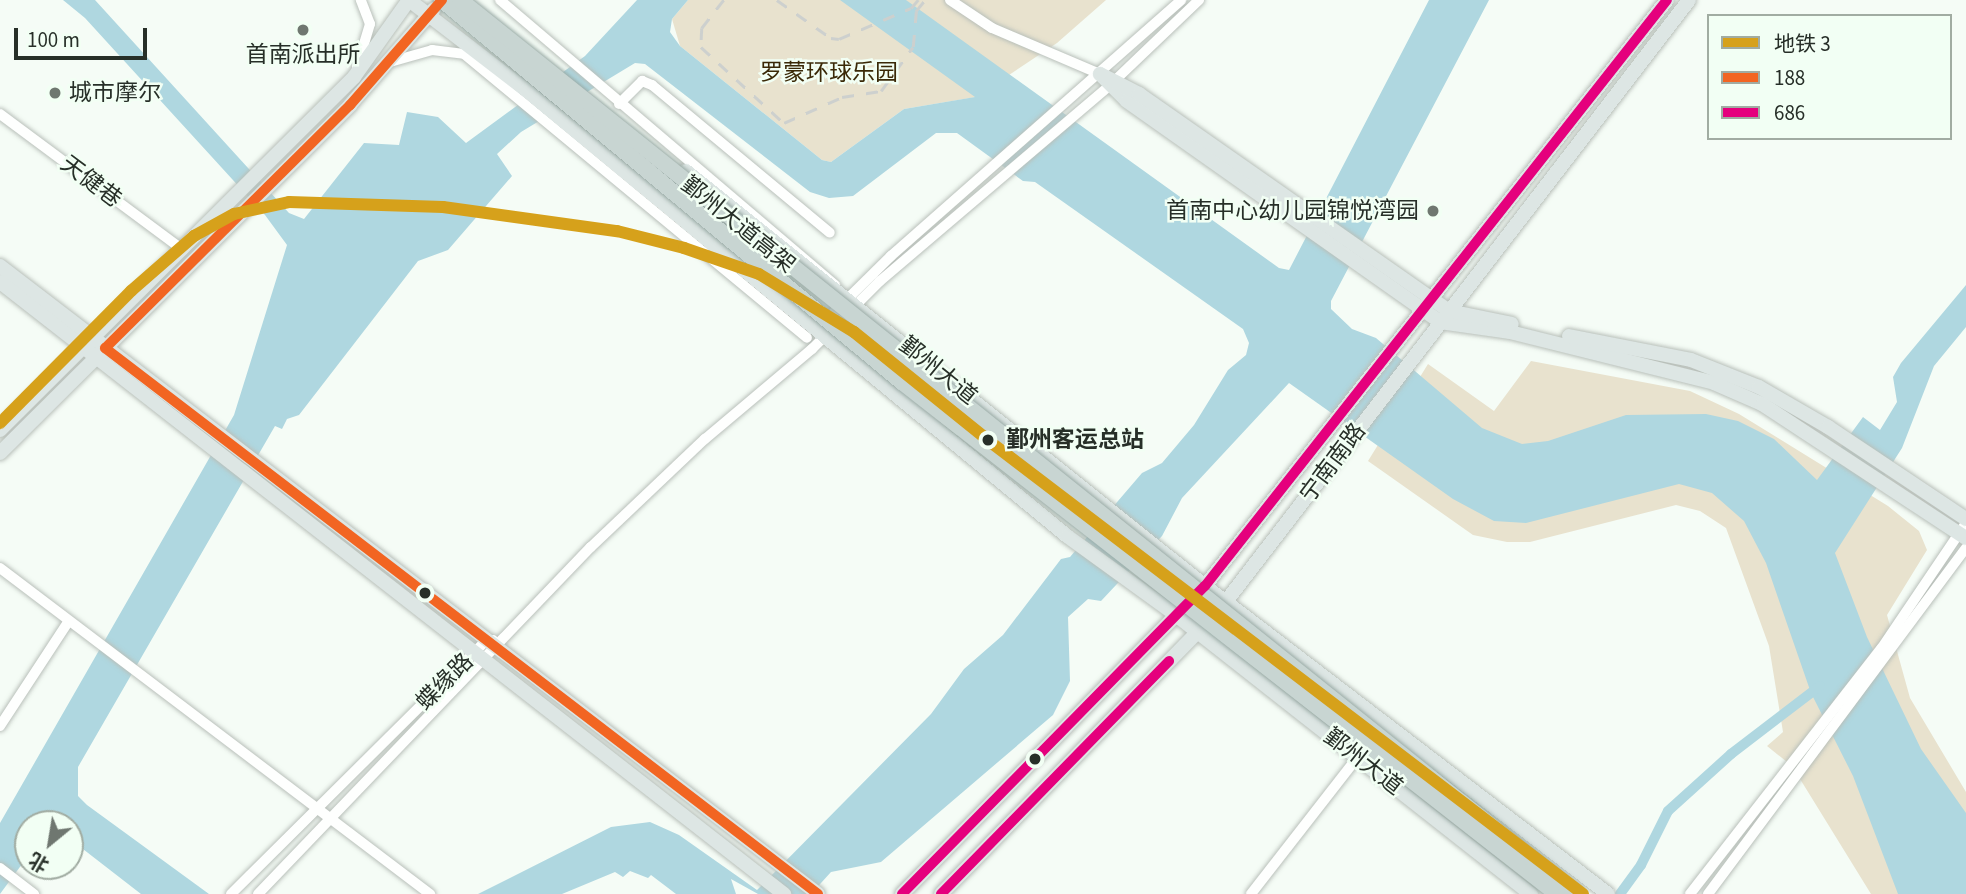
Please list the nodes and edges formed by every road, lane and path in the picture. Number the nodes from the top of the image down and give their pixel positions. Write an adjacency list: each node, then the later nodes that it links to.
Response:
1 (361, 0): 15 (street)
2 (409, 0): 12 (main road, 鄞州大道); 15 (main road)
3 (442, 0): 12 (main road); 63 (highway, 鄞州大道高架, bridge)
4 (460, 0): 64 (highway, 鄞州大道高架, bridge)
5 (469, 0): 17 (main road, 鄞州大道)
6 (500, 0): 17 (street)
7 (950, 0): 14 (street)
8 (1181, 0): 14 (street)
9 (1199, 0): 16 (street)
10 (1667, 0): 26 (main road, 宁南南路)
11 (1689, 0): 29 (main road, 宁南南路)
12 (429, 15): 13 (main road); 18 (main road, 鄞州大道)
13 (378, 69): 18 (street); 32 (main road)
14 (1100, 74): 16 (main road); 27 (street)
15 (354, 77): 23 (main road)
16 (1112, 83): 21 (main road); 27 (street)
17 (596, 92): 19 (street); 27 (main road, 鄞州大道)
18 (521, 95): 30 (main road, 鄞州大道)
19 (619, 104): 22 (street); 27 (street)
20 (0, 114): 23 (street, 天健巷)
21 (1324, 230): 26 (main road); 28 (main road)
22 (830, 233)
23 (183, 250): 31 (main road)
24 (0, 266): 31 (main road)
25 (0, 282): 31 (main road)
26 (1433, 297): 28 (main road, 宁南南路); 29 (main road)
27 (850, 301): 30 (street, 蝶缘路); 40 (main road, 鄞州大道)
28 (1422, 311): 29 (main road); 40 (main road, 宁南南路)
29 (1445, 317): 37 (main road); 37 (main road); 41 (main road, 宁南南路)
30 (816, 335): 33 (street, 蝶缘路); 33 (street); 42 (main road, 鄞州大道)
31 (87, 342): 32 (main road); 34 (main road)
32 (100, 353): 35 (main road); 36 (main road)
33 (801, 356): 45 (street, 蝶缘路)
34 (0, 430)
35 (0, 453)
36 (248, 465): 45 (main road); 46 (main road)
37 (1964, 528): 65 (street)
38 (1966, 548): 66 (street)
39 (0, 568): 43 (street)
40 (1205, 586): 41 (main road, 鄞州大道); 42 (main road, 宁南南路)
41 (1226, 602): 44 (main road, 宁南南路); 52 (main road, 鄞州大道)
42 (1177, 615): 44 (main road, 鄞州大道); 59 (main road, 宁南南路)
43 (68, 622): 47 (street); 49 (street)
44 (1197, 632): 48 (main road, 鄞州大道); 60 (main road, 宁南南路)
45 (495, 643): 46 (street, 蝶缘路); 58 (main road)
46 (481, 655): 49 (street, 蝶缘路); 50 (street, 蝶缘路); 57 (main road)
47 (0, 726)
48 (1357, 758): 61 (street); 62 (main road, 鄞州大道)
49 (317, 810): 50 (street); 54 (street, 蝶缘路)
50 (331, 820): 55 (street, 蝶缘路); 56 (street)
51 (0, 868): 53 (street)
52 (1606, 893)
53 (34, 894)
54 (231, 894)
55 (258, 894)
56 (430, 894)
57 (784, 894)
58 (818, 894)
59 (902, 894)
60 (941, 894)
61 (1251, 894)
62 (1531, 894)
63 (1557, 894)
64 (1576, 894)
65 (1690, 894)
66 (1708, 894)

